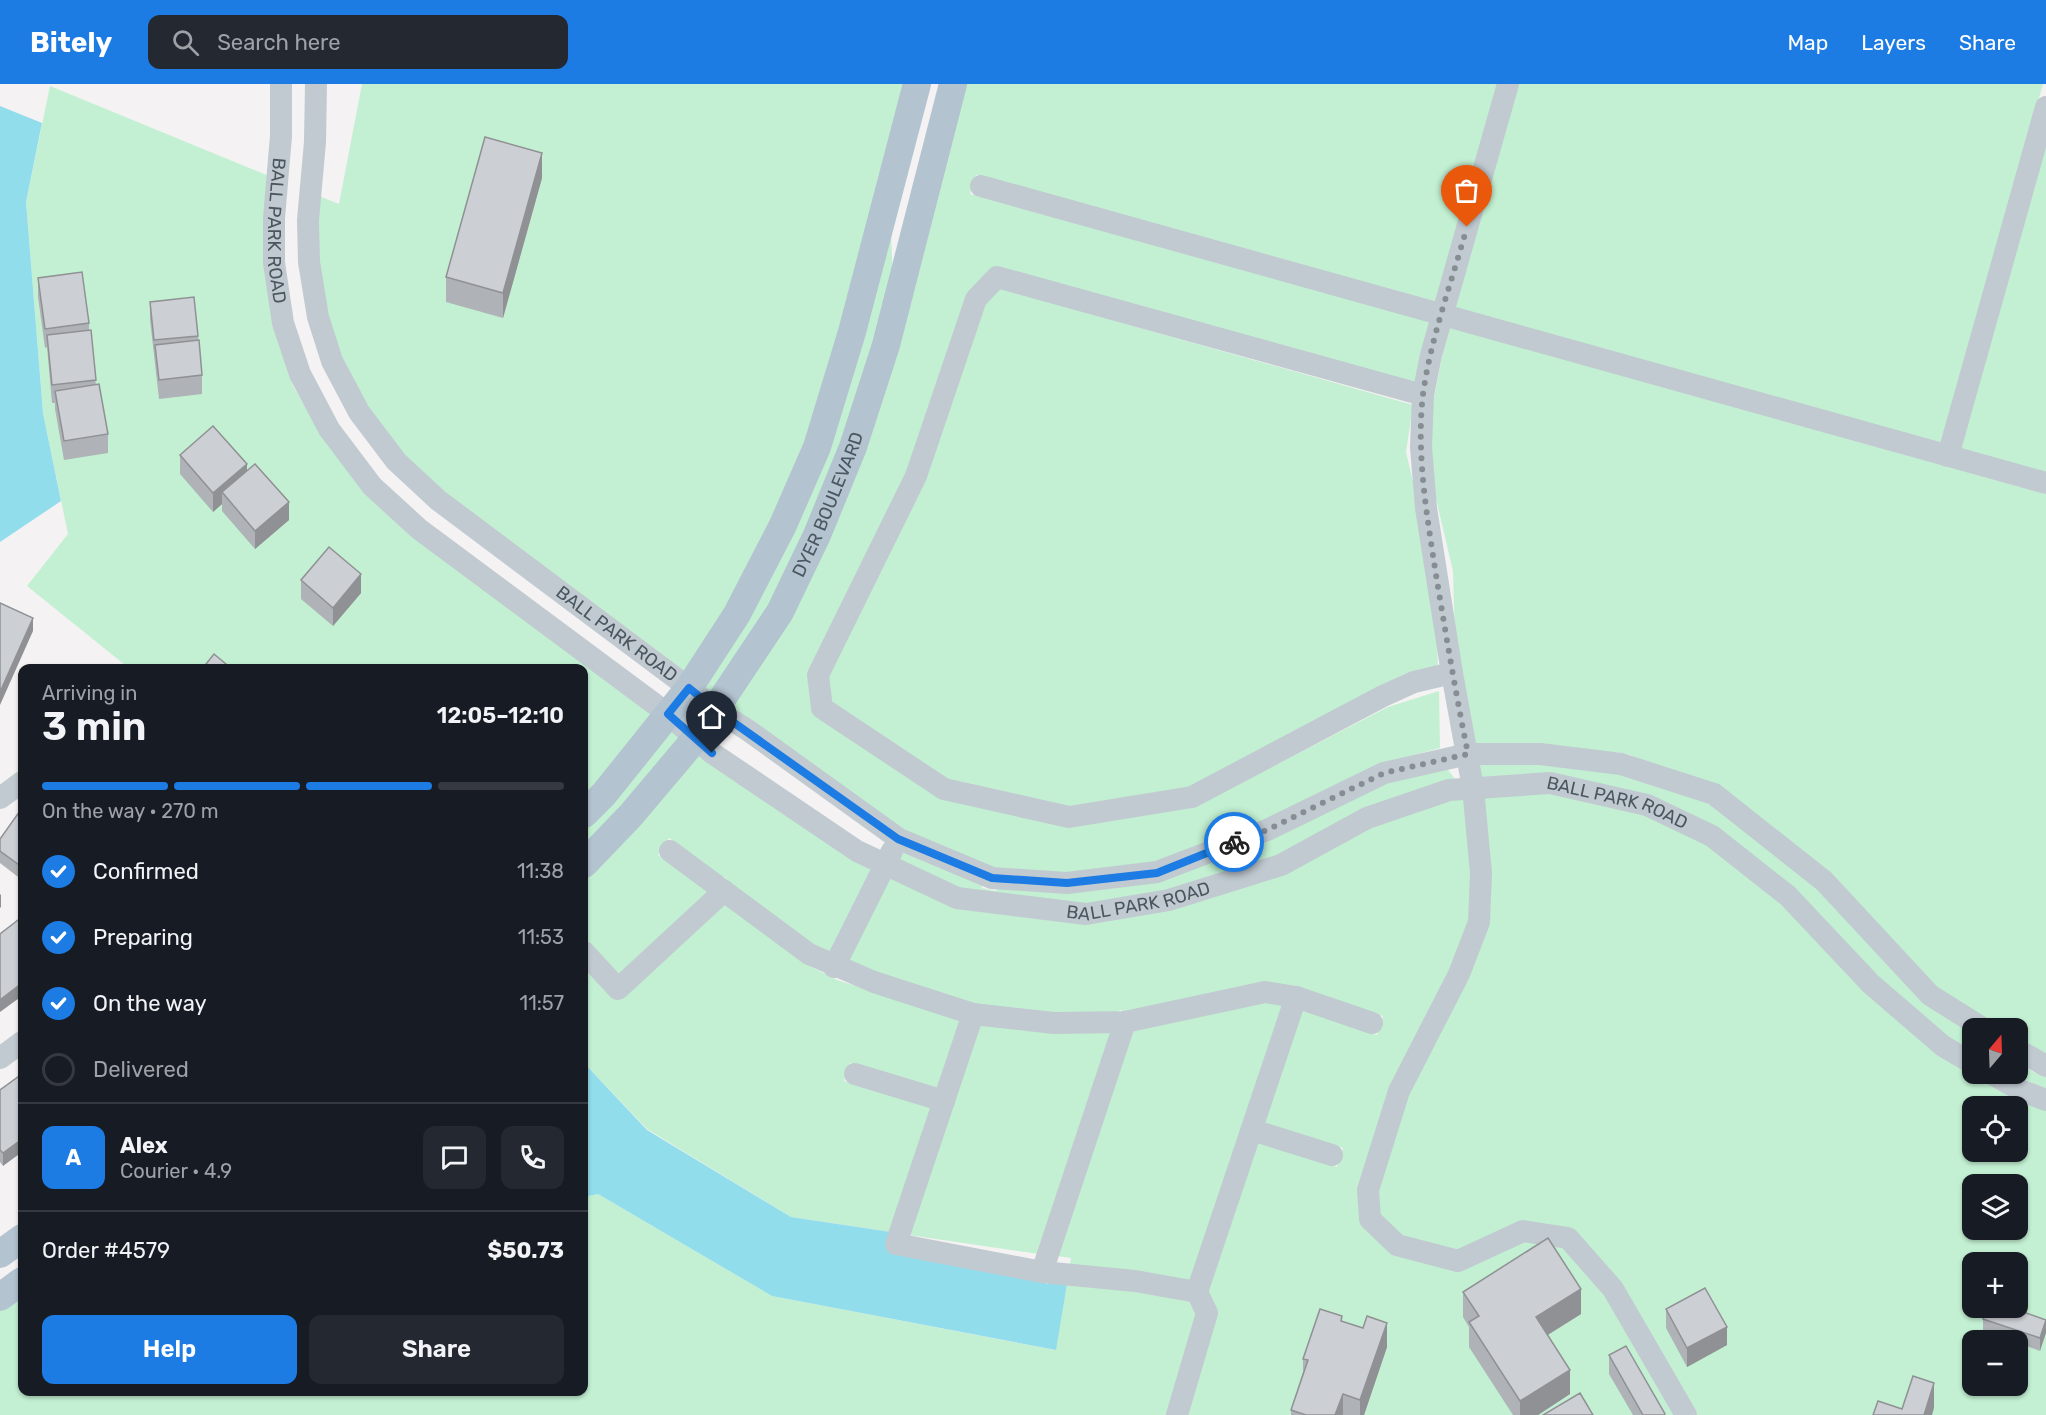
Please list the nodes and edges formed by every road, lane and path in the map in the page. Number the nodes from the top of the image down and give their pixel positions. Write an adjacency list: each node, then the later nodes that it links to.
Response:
1 (281, 84): 12 (street, BALL PARK ROAD)
2 (316, 84): 11 (street, BALL PARK ROAD)
3 (917, 84): 19 (main road, DYER BOULEVARD)
4 (938, 84): 9 (main road)
5 (953, 84): 9 (main road, DYER BOULEVARD)
6 (1508, 84): 10 (street)
7 (2046, 107): 14 (street)
8 (981, 186): 10 (street)
9 (902, 282): 20 (main road, DYER BOULEVARD)
10 (1442, 315): 13 (street); 14 (street)
11 (332, 361): 12 (street); 16 (street, BALL PARK ROAD)
12 (300, 374): 17 (street, BALL PARK ROAD)
13 (1423, 395): 18 (street); 18 (street)
14 (1948, 456): 15 (street)
15 (2046, 483)
16 (491, 540): 17 (street); 19 (street, BALL PARK ROAD)
17 (471, 568): 21 (street, BALL PARK ROAD)
18 (1452, 673): 23 (street)
19 (689, 688): 20 (street, BALL PARK ROAD); 21 (main road, DYER BOULEVARD)
20 (716, 710): 22 (main road, DYER BOULEVARD); 28 (street, BALL PARK ROAD)
21 (668, 714): 22 (street, BALL PARK ROAD); 27 (main road, DYER BOULEVARD)
22 (696, 738): 30 (main road, DYER BOULEVARD); 31 (street, BALL PARK ROAD)
23 (1468, 754): 25 (street); 28 (street, BALL PARK ROAD); 37 (street, BALL PARK ROAD)
24 (18, 785): 26 (street)
25 (1473, 788): 31 (street, BALL PARK ROAD); 42 (street, BALL PARK ROAD); 58 (street)
26 (0, 798)
27 (588, 810)
28 (898, 839): 31 (street)
29 (670, 852): 32 (street)
30 (588, 860)
31 (886, 865): 34 (street)
32 (723, 891): 33 (street); 34 (street)
33 (588, 956)
34 (834, 967): 36 (street)
35 (1296, 997): 38 (street); 39 (street); 49 (street)
36 (973, 1014): 38 (street); 48 (street)
37 (1967, 1018)
38 (1125, 1022): 53 (street)
39 (1372, 1023)
40 (18, 1045): 43 (street)
41 (2028, 1056): 44 (street)
42 (1962, 1057)
43 (0, 1058)
44 (2046, 1066)
45 (855, 1074): 48 (street)
46 (2010, 1084): 47 (street)
47 (2046, 1100)
48 (944, 1101): 53 (street)
49 (1252, 1130): 50 (street); 55 (street)
50 (1332, 1155)
51 (18, 1241): 52 (main road)
52 (0, 1254)
53 (1042, 1272): 55 (street)
54 (18, 1284): 56 (main road)
55 (1197, 1292): 57 (street)
56 (0, 1296)
57 (1177, 1415)
58 (1686, 1415)

